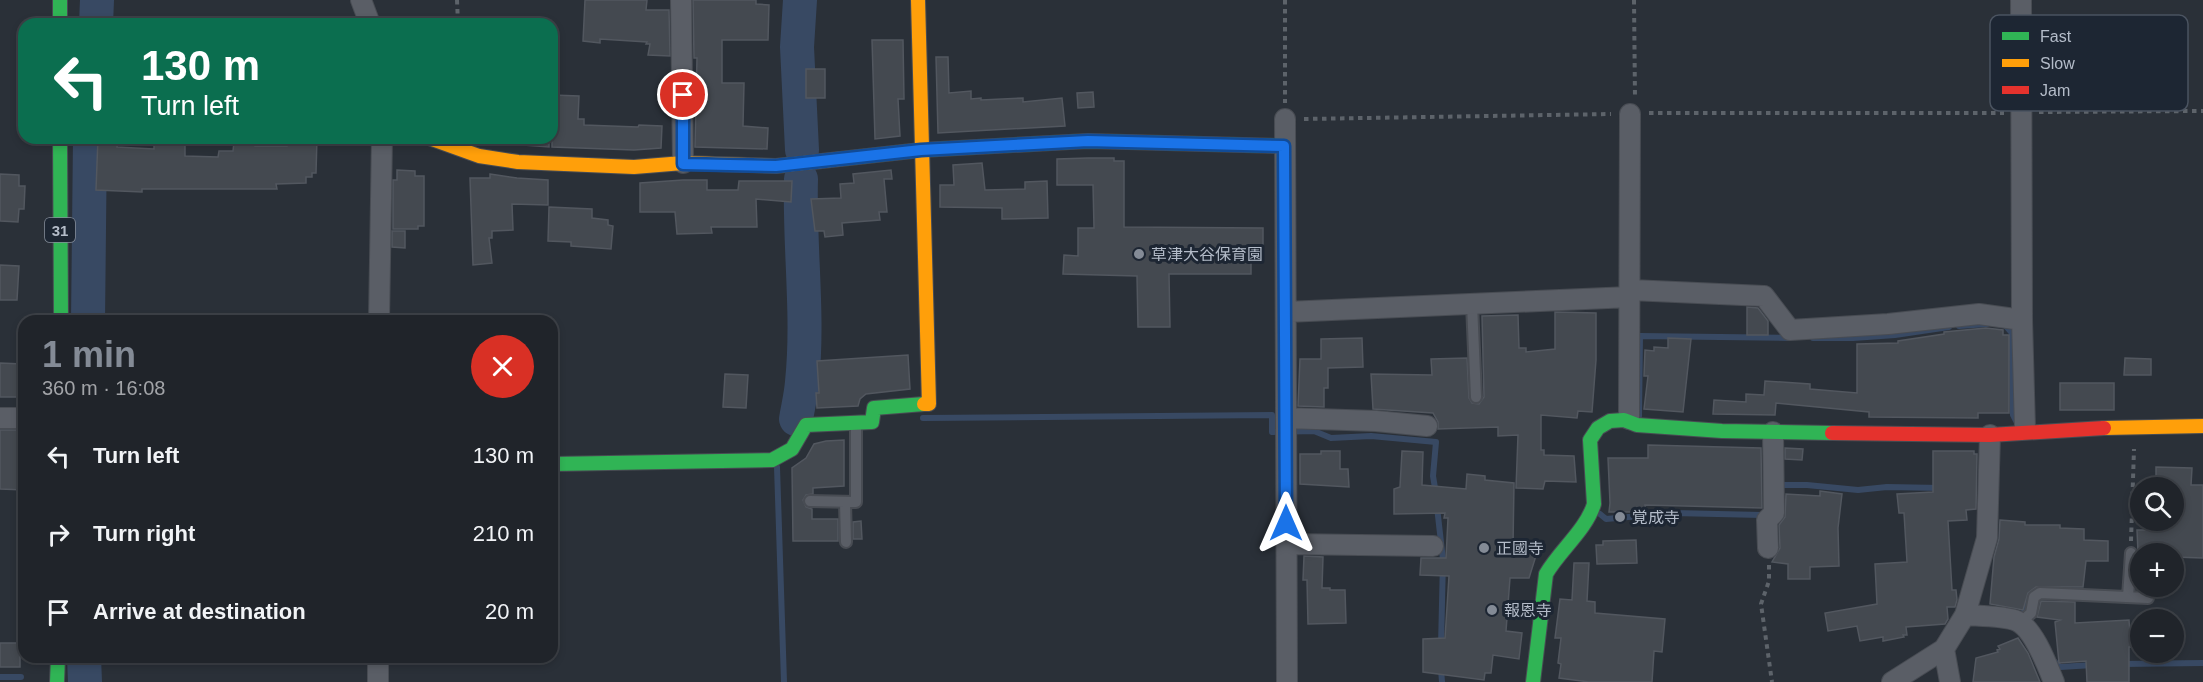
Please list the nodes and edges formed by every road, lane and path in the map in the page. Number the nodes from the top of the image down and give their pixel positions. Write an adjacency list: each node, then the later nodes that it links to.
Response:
1 (60, 0): 8 (street)
2 (361, 0): 9 (street)
3 (457, 0): 10 (path)
4 (681, 0): 20 (street)
5 (918, 0): 19 (street)
6 (1285, 0): 14 (path)
7 (1634, 0): 13 (path)
8 (60, 18)
9 (368, 18)
10 (458, 18)
11 (2203, 111): 12 (path)
12 (2021, 112): 13 (path); 26 (street)
13 (1633, 113): 14 (path); 21 (street)
14 (1285, 119): 18 (street)
15 (60, 144): 24 (street, 31)
16 (382, 144): 25 (street)
17 (446, 144): 20 (street)
18 (1284, 146): 19 (street); 23 (street)
19 (921, 150): 20 (street); 32 (street)
20 (683, 164)
21 (1630, 294): 22 (street); 26 (street); 31 (street)
22 (1472, 304): 23 (street); 27 (lane)
23 (1286, 312): 30 (street)
24 (61, 315)
25 (379, 315)
26 (2022, 320): 33 (street)
27 (1476, 397)
28 (0, 418): 29 (street)
29 (18, 418)
30 (1286, 418): 34 (street); 44 (street)
31 (1629, 419): 37 (street); 58 (street)
32 (856, 423): 39 (street); 41 (lane)
33 (2024, 425): 35 (street); 38 (street)
34 (1427, 426)
35 (2134, 426): 36 (street); 43 (path)
36 (2203, 426)
37 (1773, 432): 38 (street); 46 (street)
38 (1990, 435): 50 (street)
39 (558, 464)
40 (810, 501): 41 (lane)
41 (845, 502): 42 (lane)
42 (846, 542)
43 (2131, 543)
44 (1287, 544): 45 (street); 57 (street)
45 (1433, 546)
46 (1768, 548): 59 (path)
47 (2130, 568): 48 (lane)
48 (2128, 597): 49 (lane); 51 (lane)
49 (2148, 598)
50 (1965, 615): 51 (street); 52 (street)
51 (2020, 623): 62 (street)
52 (1944, 649): 60 (street); 61 (street)
53 (58, 663): 55 (street)
54 (378, 663): 56 (street)
55 (57, 682)
56 (378, 682)
57 (1287, 682)
58 (1533, 682)
59 (1772, 682)
60 (1892, 682)
61 (1950, 682)
62 (2054, 682)

